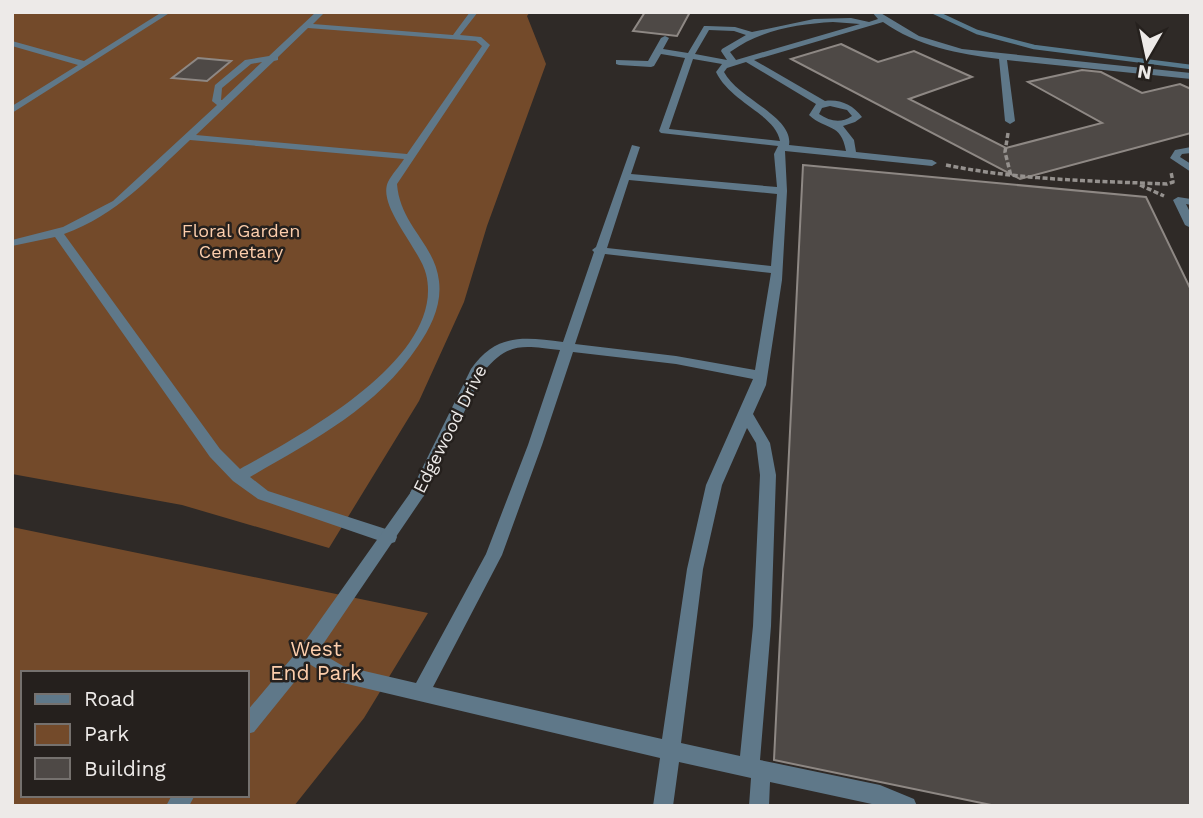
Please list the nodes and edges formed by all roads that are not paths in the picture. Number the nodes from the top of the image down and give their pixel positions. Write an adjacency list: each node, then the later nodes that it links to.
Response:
1 (167, 12): 19 (street)
2 (321, 12): 7 (street)
3 (474, 12): 9 (street)
4 (875, 12): 5 (street)
5 (883, 19): 6 (street); 14 (street)
6 (868, 23): 8 (street); 16 (street)
7 (310, 26): 9 (street); 15 (street)
8 (752, 35): 13 (street); 18 (street)
9 (455, 37): 31 (street)
10 (664, 38): 12 (street)
11 (12, 43): 19 (street)
12 (658, 51): 13 (street); 17 (street)
13 (690, 55): 18 (street); 27 (street)
14 (1003, 57): 20 (street); 24 (street)
15 (275, 58): 22 (street); 22 (street)
16 (747, 59): 18 (street); 21 (street)
17 (619, 62)
18 (734, 63): 27 (street)
19 (85, 64): 23 (street)
20 (1191, 76)
21 (823, 104): 25 (street); 25 (street)
22 (224, 105): 26 (street)
23 (12, 110)
24 (1010, 121)
25 (836, 124): 30 (street)
26 (190, 136): 31 (street); 38 (street)
27 (785, 146): 30 (street); 35 (street)
28 (635, 147): 34 (street)
29 (1191, 150): 33 (street)
30 (852, 155): 32 (street)
31 (409, 156): 46 (street)
32 (932, 163)
33 (1186, 167)
34 (624, 176): 35 (street); 40 (street)
35 (782, 191): 42 (street)
36 (1191, 202): 37 (street)
37 (1191, 225)
38 (53, 234): 39 (street); 41 (street); 46 (street)
39 (12, 243)
40 (598, 250): 42 (street); 43 (street)
41 (12, 253)
42 (776, 270): 44 (street)
43 (566, 347): 44 (street, Edgewood Drive); 47 (street, Edgewood Drive); 49 (street)
44 (761, 376): 45 (street)
45 (746, 415): 51 (street); 52 (street)
46 (238, 477): 47 (street)
47 (389, 537): 48 (street, Edgewood Drive)
48 (307, 653): 49 (street); 50 (street, Edgewood Drive)
49 (420, 693): 51 (street)
50 (248, 723)
51 (670, 751): 52 (street); 54 (street)
52 (755, 769): 53 (street); 55 (street)
53 (871, 799): 56 (street)
54 (663, 806)
55 (759, 806)
56 (906, 806)

